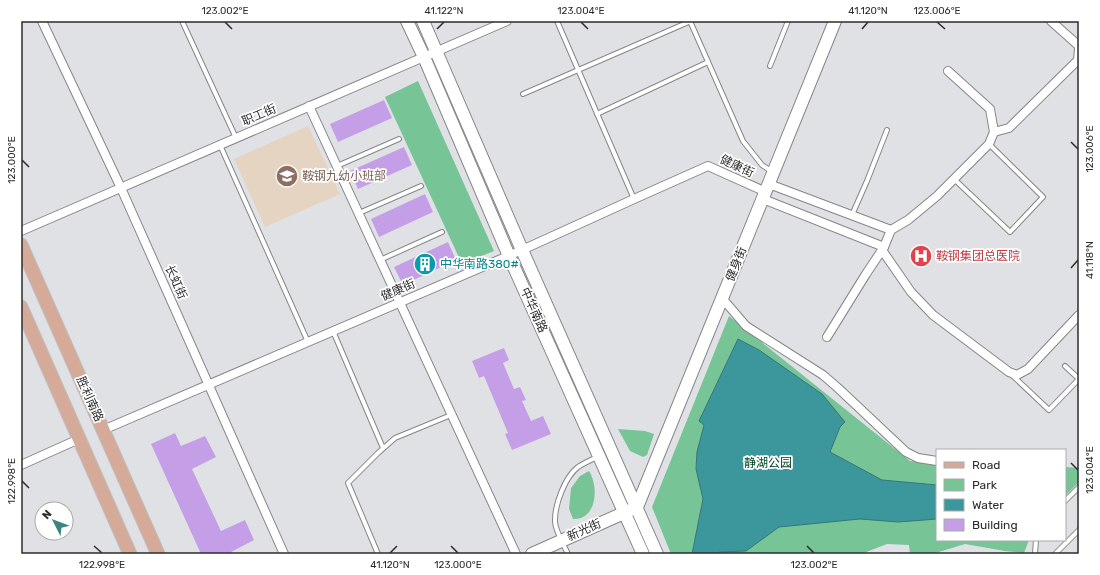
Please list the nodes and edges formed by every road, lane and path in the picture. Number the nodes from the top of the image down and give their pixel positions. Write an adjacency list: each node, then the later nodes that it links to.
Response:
1 (42, 21): 31 (street, 长虹街)
2 (182, 21): 23 (lane)
3 (407, 21): 13 (main road, 中华南路)
4 (423, 21): 12 (main road, 中华南路)
5 (507, 21): 12 (street, 职工街)
6 (557, 21): 16 (lane)
7 (691, 21): 14 (lane); 16 (lane)
8 (788, 21): 15 (lane)
9 (835, 21): 30 (main road, 健身街)
10 (1051, 21): 11 (street)
11 (1079, 48): 22 (street)
12 (436, 51): 13 (street, 职工街); 40 (main road, 中华南路)
13 (424, 57): 19 (street, 职工街); 41 (main road, 中华南路)
14 (708, 62): 20 (lane); 30 (lane)
15 (770, 66)
16 (578, 70): 18 (lane); 20 (lane)
17 (948, 71): 22 (street)
18 (523, 94)
19 (309, 106): 23 (street, 职工街); 27 (street)
20 (597, 114): 32 (lane)
21 (887, 130): 34 (lane)
22 (994, 132): 26 (street)
23 (236, 138): 25 (street, 职工街)
24 (399, 139): 27 (lane)
25 (220, 144): 31 (street, 职工街); 49 (lane)
26 (989, 144): 28 (street); 28 (lane)
27 (337, 166): 33 (street)
28 (954, 179): 35 (street)
29 (421, 186): 33 (lane)
30 (768, 187): 32 (street, 健康街); 34 (street); 39 (street); 43 (main road, 健身街)
31 (121, 188): 36 (street, 职工街); 53 (street, 长虹街)
32 (634, 198): 40 (street, 健康街)
33 (358, 214): 42 (street)
34 (852, 215): 35 (street)
35 (891, 230): 39 (street)
36 (21, 231)
37 (442, 232): 42 (lane)
38 (21, 245): 55 (main road, 胜利南路)
39 (883, 249): 48 (street); 51 (street)
40 (522, 250): 41 (street, 健康街); 63 (main road, 中华南路)
41 (509, 256): 44 (street, 健康街); 58 (main road, 中华南路)
42 (380, 260): 44 (street)
43 (722, 298): 59 (street); 63 (main road, 健身街)
44 (399, 303): 47 (street, 健康街); 54 (street)
45 (21, 307): 56 (main road)
46 (1079, 315): 51 (street)
47 (333, 330): 49 (street, 健康街); 57 (lane)
48 (827, 336)
49 (308, 342): 53 (street, 健康街)
50 (1065, 366): 52 (lane)
51 (1008, 372): 52 (lane)
52 (1079, 379)
53 (208, 385): 55 (street, 健康街); 70 (street, 长虹街)
54 (451, 414): 57 (lane); 72 (street)
55 (104, 430): 69 (main road, 胜利南路)
56 (79, 439): 60 (street); 68 (main road)
57 (383, 448): 71 (lane)
58 (599, 456): 64 (main road, 中华南路); 66 (lane)
59 (936, 461)
60 (21, 465)
61 (1079, 487): 62 (lane)
62 (1066, 500)
63 (637, 507): 64 (main road, 新光街); 76 (main road, 中华南路)
64 (625, 512): 66 (main road, 新光街); 75 (main road, 中华南路)
65 (1079, 530): 78 (lane)
66 (561, 541): 73 (main road, 新光街); 74 (lane)
67 (1036, 541): 77 (lane)
68 (130, 554)
69 (158, 554)
70 (284, 554)
71 (378, 554)
72 (516, 554)
73 (532, 554)
74 (568, 554)
75 (643, 554)
76 (657, 554)
77 (1035, 554)
78 (1056, 554)

